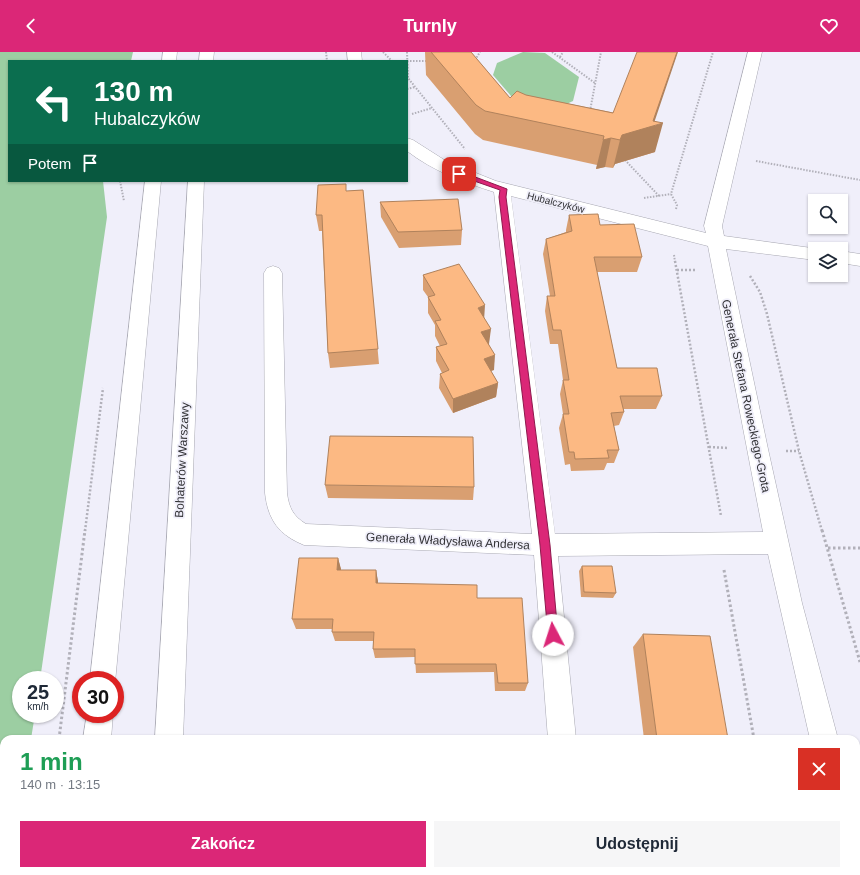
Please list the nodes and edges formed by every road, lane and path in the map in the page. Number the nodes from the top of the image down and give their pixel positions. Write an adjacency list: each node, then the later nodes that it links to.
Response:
1 (383, 52): 9 (path)
2 (480, 52): 10 (path)
3 (552, 52): 8 (path)
4 (563, 52): 8 (path)
5 (601, 52): 14 (path)
6 (713, 52): 31 (path)
7 (755, 52): 36 (street, Generała Stefana Roweckiego-Grota)
8 (560, 58): 14 (path)
9 (391, 60)
10 (468, 60)
11 (426, 61): 12 (path)
12 (408, 62)
13 (408, 77): 15 (path)
14 (595, 83): 18 (path)
15 (415, 87): 16 (path); 17 (path)
16 (408, 89)
17 (432, 108): 19 (path); 21 (path)
18 (590, 113)
19 (412, 114)
20 (408, 144): 30 (street, Hubalczyków)
21 (468, 153)
22 (757, 154): 24 (path)
23 (626, 160): 32 (path)
24 (756, 161): 25 (path); 26 (path)
25 (754, 169)
26 (860, 180)
27 (120, 182): 34 (path)
28 (153, 182): 49 (street)
29 (196, 182): 53 (street, Bohaterów Warszawy)
30 (503, 189): 35 (street, Hubalczyków); 45 (street)
31 (671, 194): 32 (path); 35 (path)
32 (660, 196): 33 (path)
33 (640, 197)
34 (126, 208)
35 (671, 230): 36 (street, Hubalczyków); 44 (path)
36 (714, 241): 37 (street, Hubalczyków); 43 (street, Generała Stefana Roweckiego-Grota)
37 (742, 244): 38 (street, Hubalczyków); 46 (path)
38 (808, 253)
39 (848, 258): 40 (street)
40 (860, 260)
41 (273, 272): 45 (street, Generała Władysława Andersa)
42 (103, 387): 51 (path)
43 (777, 543): 44 (street, Generała Władysława Andersa); 56 (street, Generała Stefana Roweckiego-Grota)
44 (720, 544): 45 (street, Generała Władysława Andersa); 55 (path)
45 (545, 545): 54 (street)
46 (828, 548): 47 (path); 48 (path)
47 (860, 548)
48 (860, 662)
49 (104, 671)
50 (99, 723): 52 (street)
51 (60, 735)
52 (97, 735)
53 (169, 735)
54 (562, 735)
55 (753, 735)
56 (823, 735)

